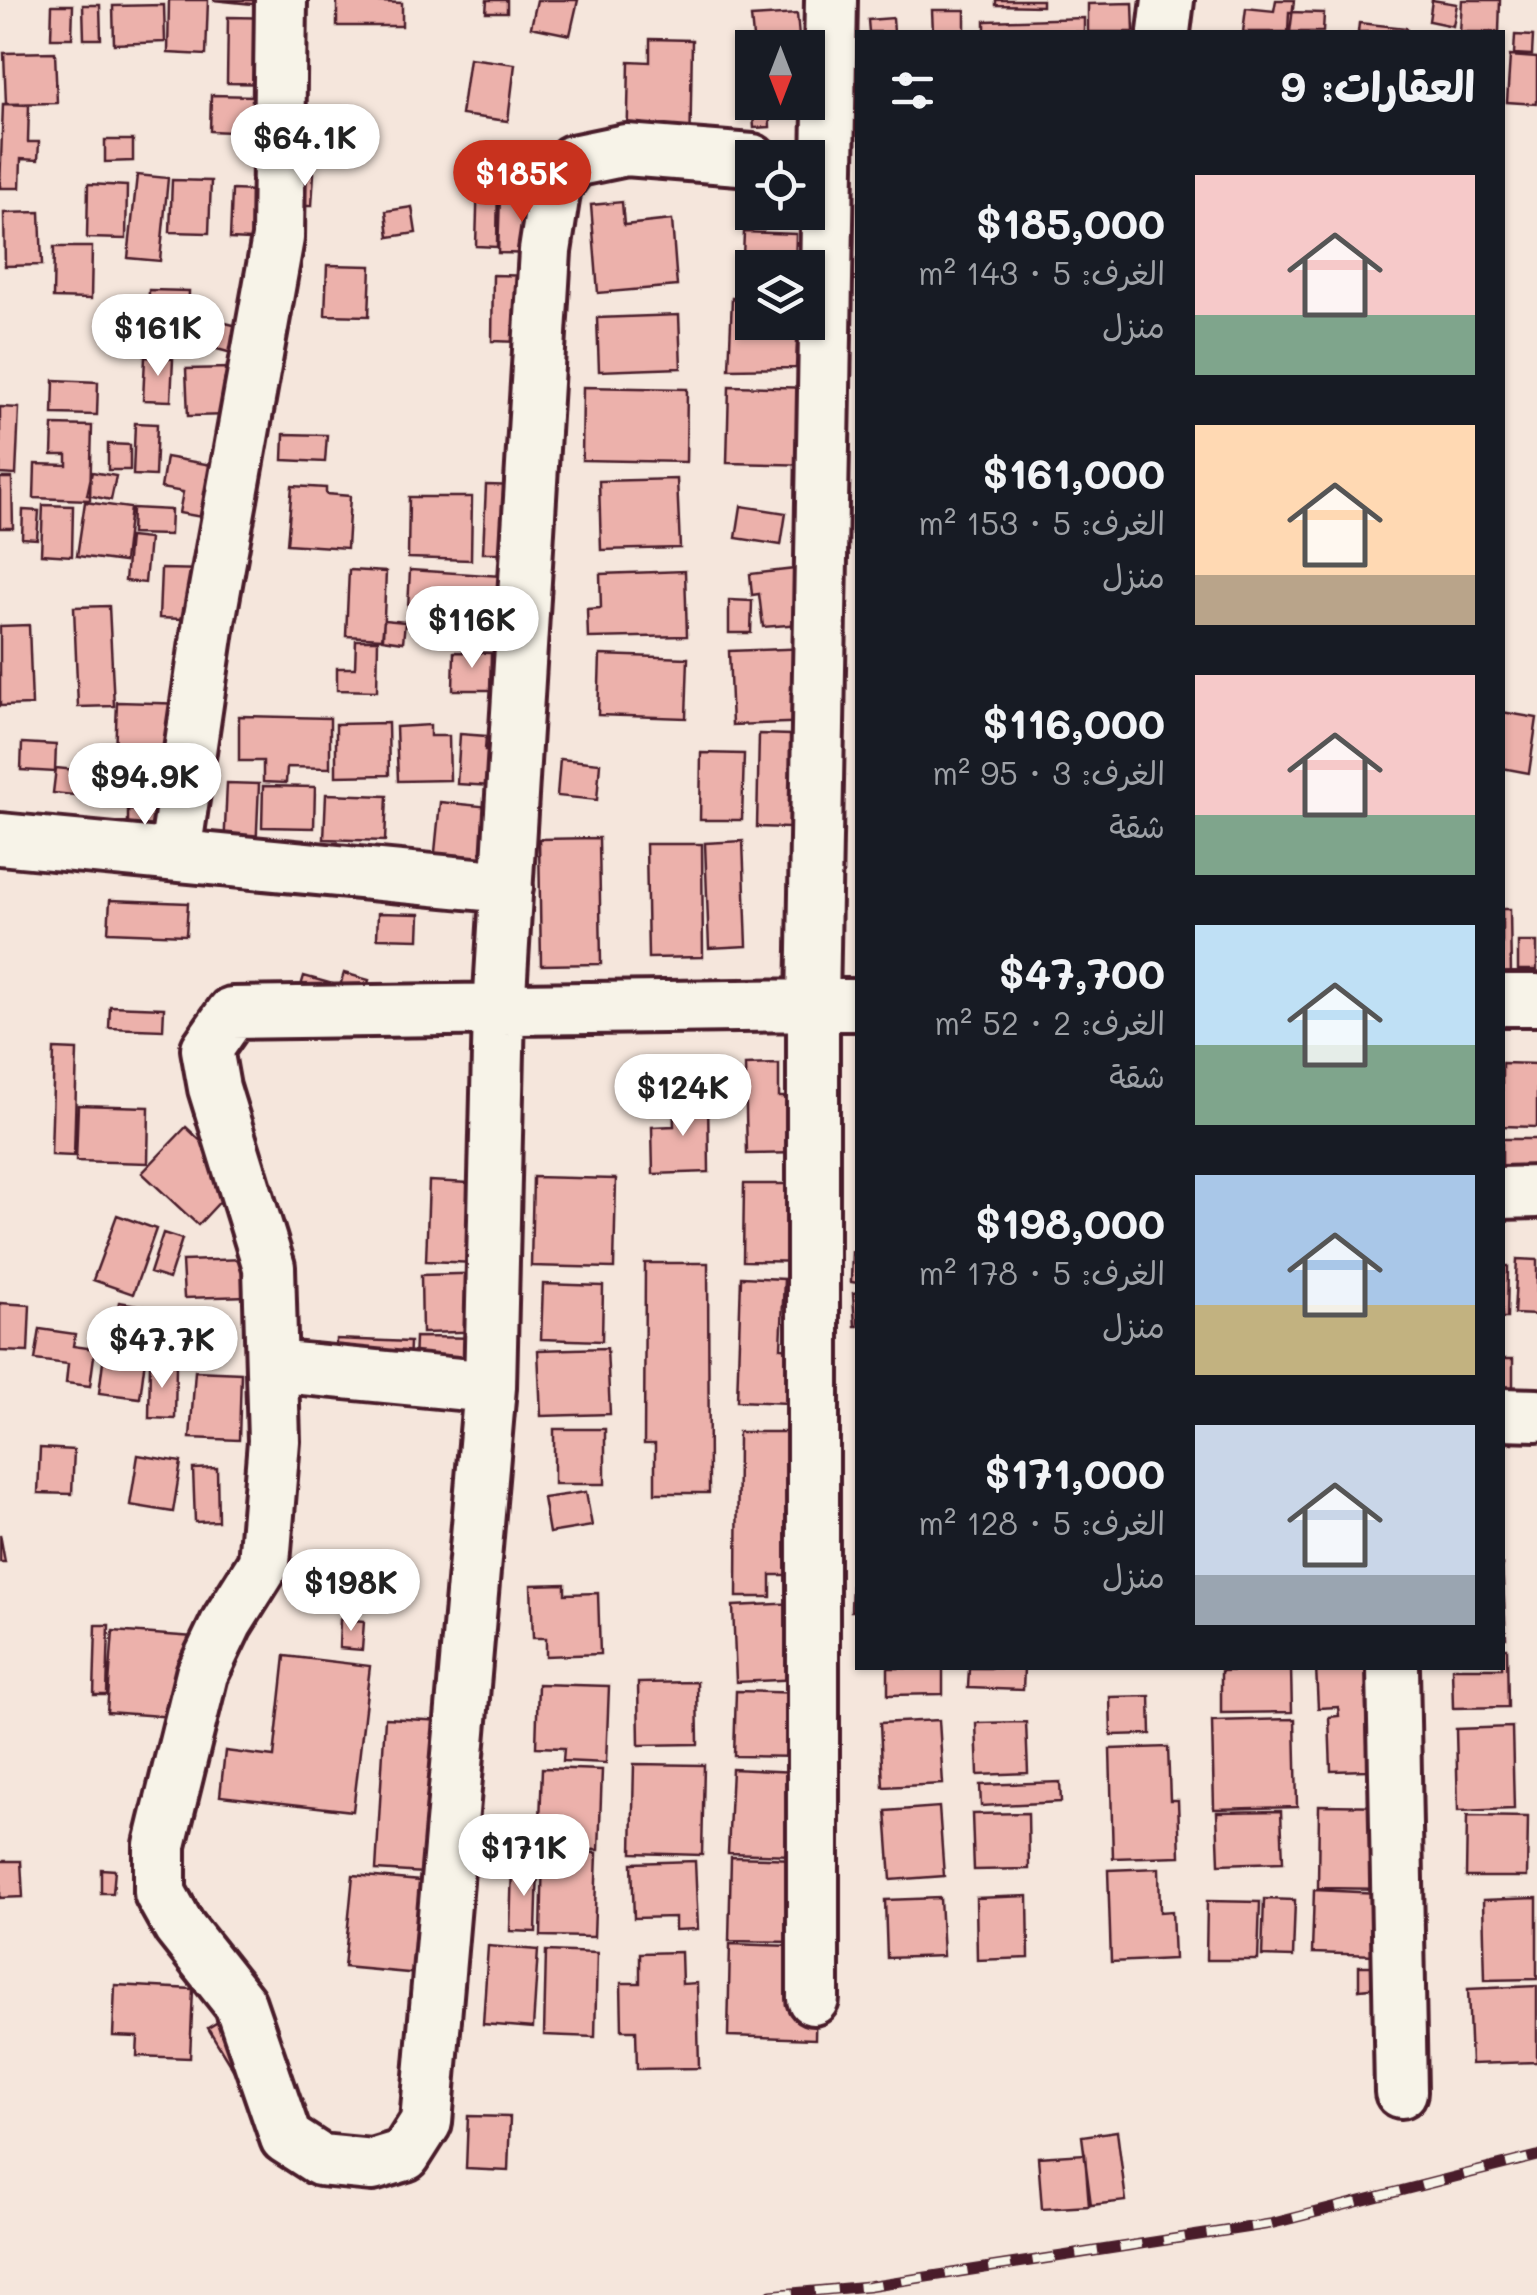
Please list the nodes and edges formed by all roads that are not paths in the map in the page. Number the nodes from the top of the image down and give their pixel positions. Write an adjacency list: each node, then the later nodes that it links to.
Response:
1 (281, 0): 10 (street)
2 (831, 0): 5 (street)
3 (1168, 0): 4 (street)
4 (1164, 30)
5 (820, 140)
6 (735, 159): 11 (street)
7 (820, 230): 8 (street)
8 (837, 830): 14 (street)
9 (0, 839): 10 (street)
10 (175, 853): 11 (street)
11 (507, 887): 15 (street)
12 (1505, 1000): 13 (street)
13 (1537, 1000)
14 (835, 1005): 15 (street); 18 (street)
15 (500, 1010): 19 (street); 20 (street)
16 (1537, 1192): 17 (street)
17 (1505, 1193)
18 (835, 1208): 21 (street)
19 (272, 1366): 20 (street); 20 (street)
20 (490, 1388)
21 (835, 1412): 25 (street)
22 (1505, 1414): 23 (street)
23 (1537, 1415)
24 (1393, 1670): 26 (street)
25 (813, 2000)
26 (1401, 2092)

